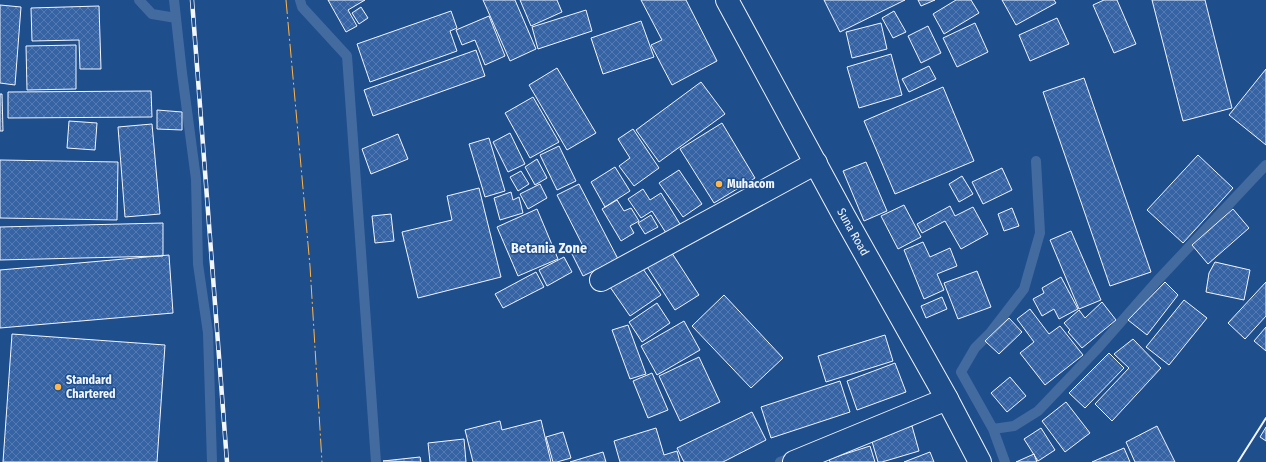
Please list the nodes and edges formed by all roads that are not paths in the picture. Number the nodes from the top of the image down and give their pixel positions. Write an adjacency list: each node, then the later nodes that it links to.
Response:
1 (727, 0): 2 (street, Suna Road)
2 (816, 163): 3 (street); 4 (street, Suna Road)
3 (601, 280)
4 (946, 399): 5 (street); 6 (street, Suna Road)
5 (794, 462)
6 (980, 462)

